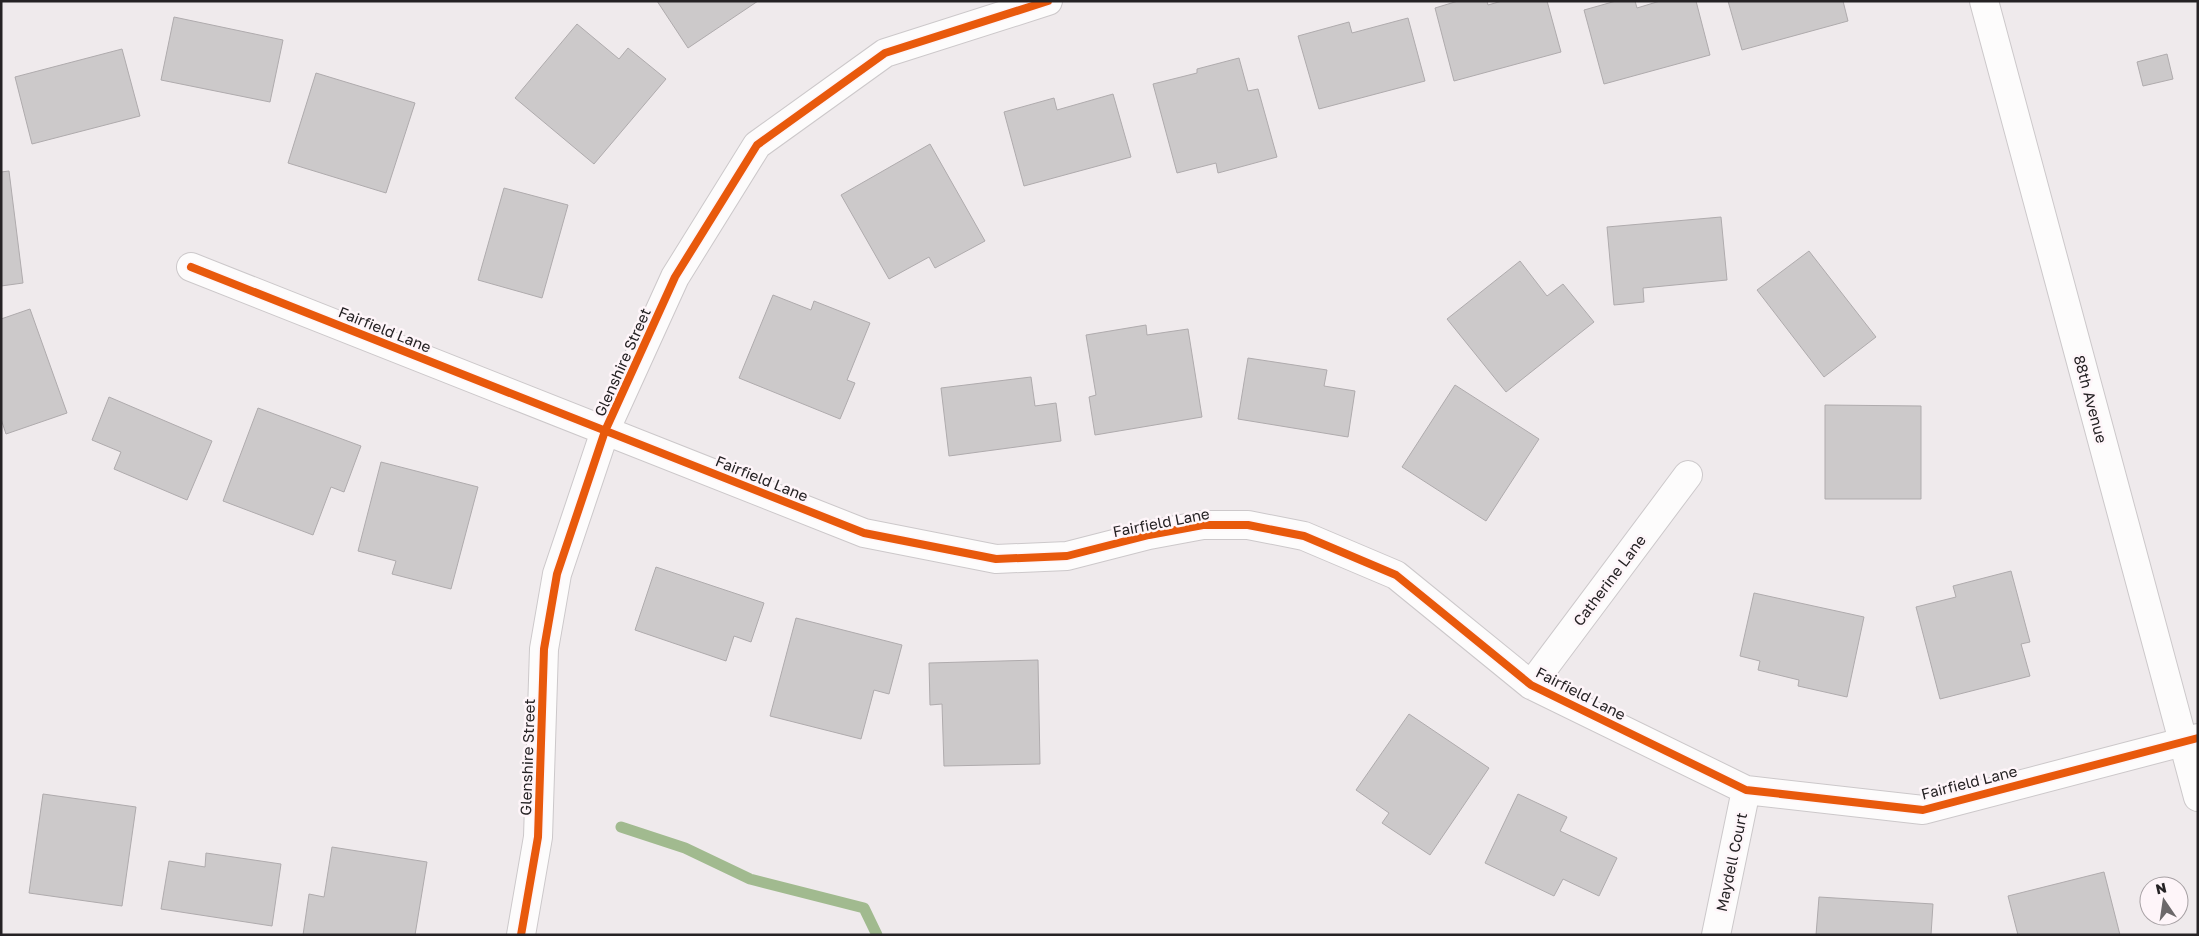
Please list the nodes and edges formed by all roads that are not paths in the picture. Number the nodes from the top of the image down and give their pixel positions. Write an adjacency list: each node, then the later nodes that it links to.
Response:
1 (1048, 1): 4 (street, Glenshire Street)
2 (1984, 1): 7 (street, 88th Avenue)
3 (191, 267): 4 (street, Fairfield Lane)
4 (606, 431): 6 (street, Fairfield Lane); 10 (street, Glenshire Street)
5 (1688, 475): 6 (street, Catherine Lane)
6 (1531, 685): 8 (street, Fairfield Lane)
7 (2191, 740): 8 (street, Fairfield Lane); 9 (street, 88th Avenue)
8 (1746, 790): 11 (street, Maydell Court)
9 (2198, 797)
10 (521, 935)
11 (1716, 935)

